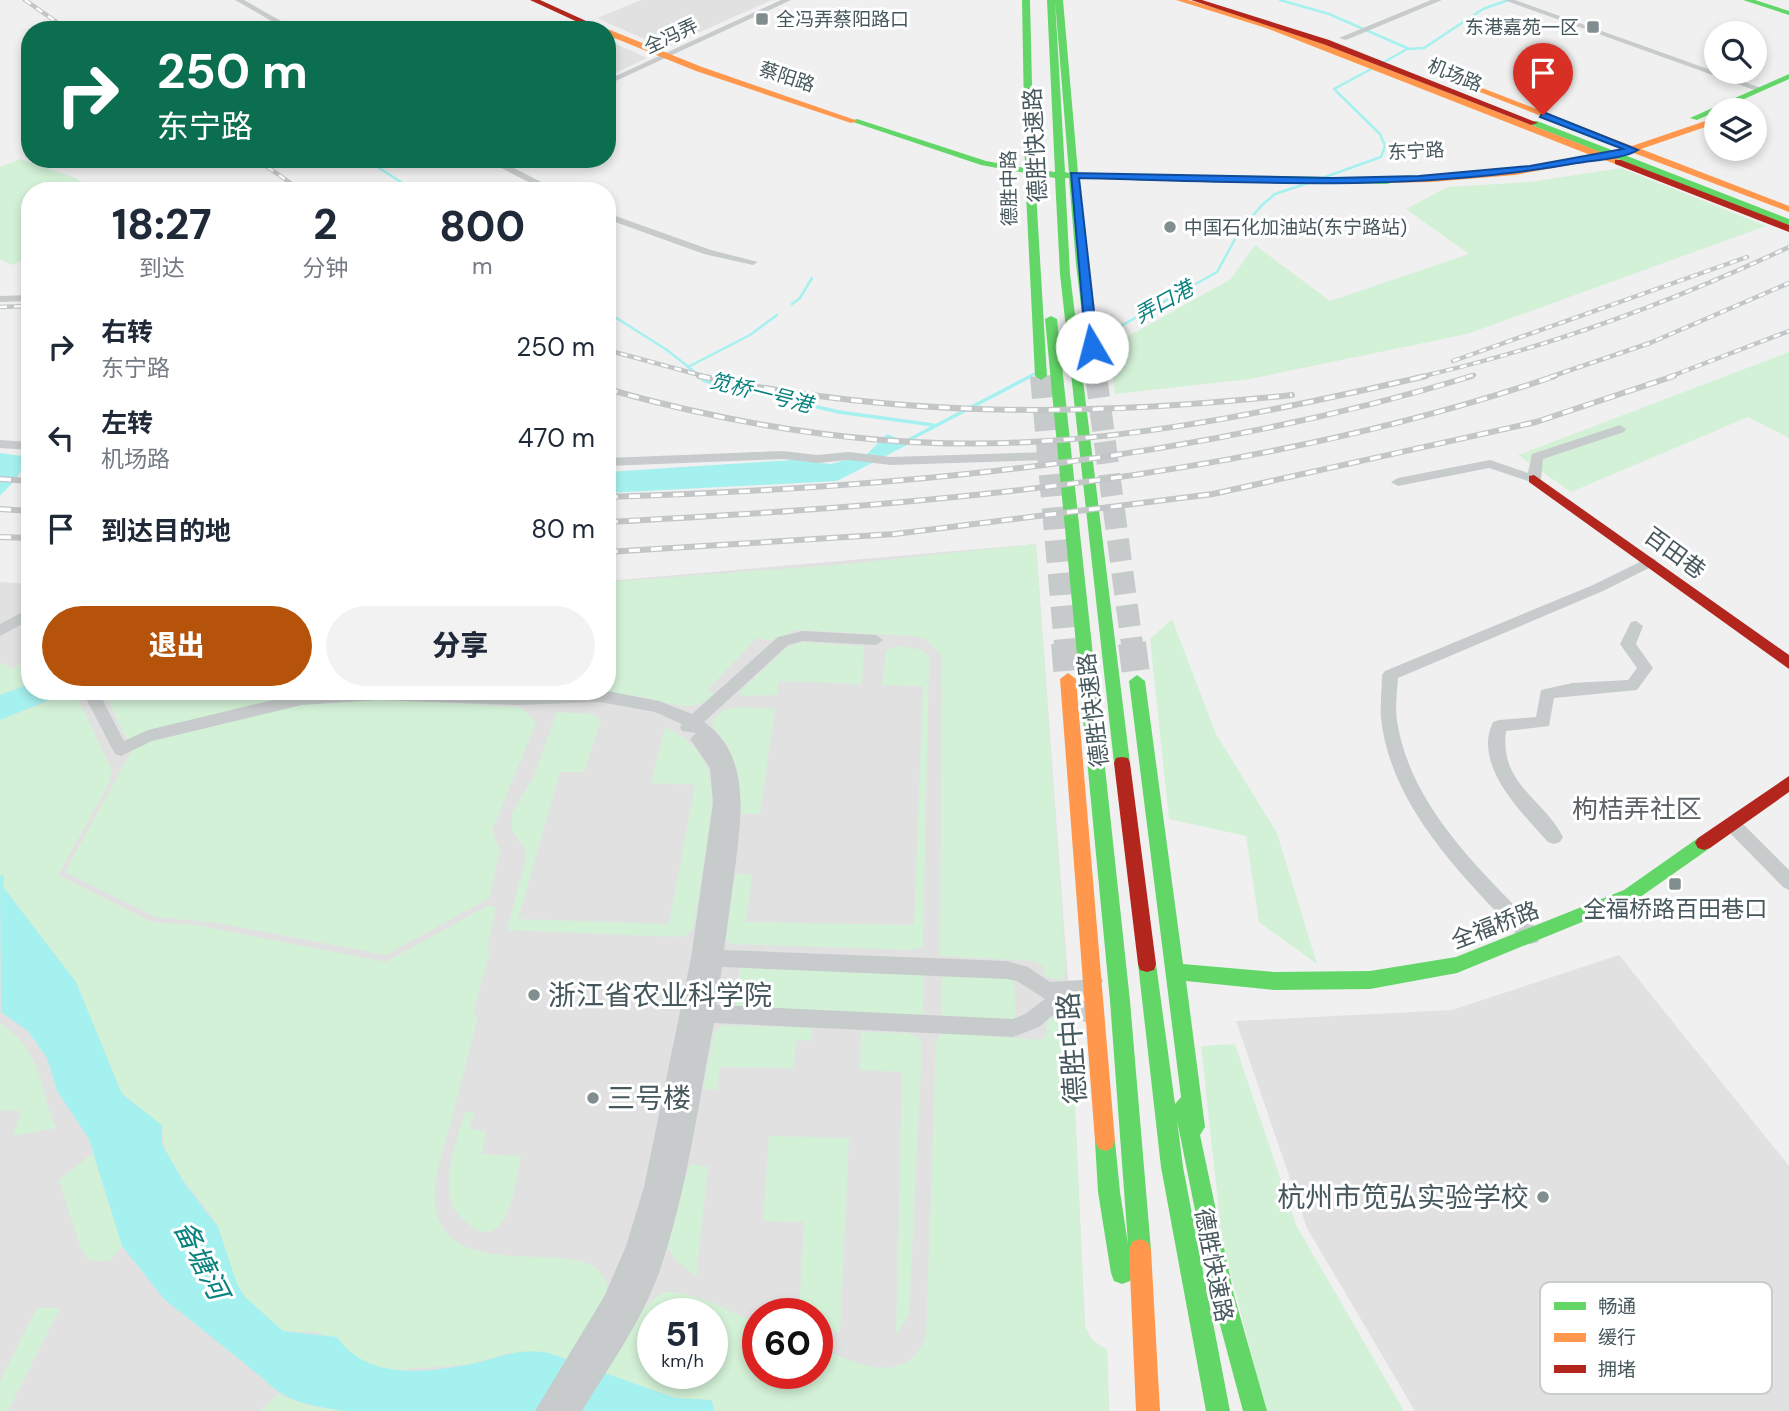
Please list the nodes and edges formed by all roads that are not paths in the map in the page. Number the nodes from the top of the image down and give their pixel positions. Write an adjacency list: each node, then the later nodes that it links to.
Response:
1 (239, 0): 19 (street)
2 (534, 0): 20 (main road)
3 (787, 0): 24 (street, 全冯弄)
4 (1026, 0): 33 (main road, 德胜中路)
5 (1038, 0): 82 (main road, 德胜快速路)
6 (1051, 0): 69 (main road, 德胜快速路)
7 (1059, 0): 35 (main road)
8 (1180, 0): 22 (main road, 机场路)
9 (1195, 0): 22 (main road, 机场路)
10 (1210, 0): 23 (main road, 机场路)
11 (1222, 0): 22 (main road, 机场路)
12 (1438, 0): 22 (street)
13 (1508, 0): 29 (street)
14 (1747, 0): 18 (main road)
15 (1756, 0): 18 (main road)
16 (1765, 0): 18 (main road)
17 (1773, 0): 18 (main road)
18 (1789, 9)
19 (277, 21)
20 (581, 21)
21 (616, 36): 24 (main road, 蔡阳路)
22 (1342, 43): 23 (main road, 机场路)
23 (1369, 56): 25 (main road, 机场路)
24 (663, 57): 27 (street, 全冯弄); 33 (main road, 蔡阳路)
25 (1396, 66): 32 (main road, 机场路); 32 (main road, 机场路)
26 (1789, 76): 29 (main road, 东宁路)
27 (616, 79)
28 (1789, 86): 30 (main road)
29 (1760, 89): 32 (main road, 东宁路)
30 (1763, 98)
31 (1704, 124): 32 (main road, 东宁路)
32 (1612, 150): 35 (main road, 东宁路); 37 (main road, 机场路); 38 (main road, 机场路); 40 (main road, 机场路); 41 (main road, 机场路)
33 (1029, 167): 35 (main road, 东宁路); 46 (main road, 德胜中路)
34 (507, 168): 36 (street)
35 (1073, 171): 45 (main road)
36 (535, 182)
37 (1789, 209)
38 (1789, 216)
39 (616, 219): 42 (street)
40 (1789, 223)
41 (1789, 229)
42 (753, 262)
43 (21, 298): 44 (street)
44 (0, 299)
45 (1092, 342)
46 (1041, 371)
47 (1620, 429): 52 (street)
48 (0, 444): 49 (street)
49 (21, 445)
50 (1048, 456): 51 (street)
51 (616, 462)
52 (1534, 479): 53 (street); 54 (main road, 百田巷)
53 (1398, 482)
54 (1650, 562): 59 (main road, 百田巷); 71 (street)
55 (21, 618): 57 (street)
56 (1636, 626): 68 (street)
57 (0, 631)
58 (876, 640): 65 (street)
59 (1789, 663)
60 (1068, 679): 74 (main road, 德胜中路)
61 (1138, 681): 73 (main road)
62 (95, 700): 63 (street)
63 (298, 700)
64 (520, 700): 65 (street)
65 (690, 725): 72 (street)
66 (1789, 783): 67 (main road, 全福桥路)
67 (1732, 825): 70 (street); 71 (main road, 全福桥路)
68 (1554, 837)
69 (1137, 880): 83 (main road, 德胜快速路); 85 (main road)
70 (1789, 882)
71 (1531, 936): 73 (main road, 全福桥路)
72 (708, 958): 75 (street); 76 (street)
73 (1177, 972): 84 (main road)
74 (1093, 981): 75 (street); 78 (main road, 德胜中路)
75 (1036, 984): 77 (street)
76 (698, 1013): 77 (street); 79 (street)
77 (1037, 1015): 78 (street)
78 (1096, 1020): 82 (main road, 德胜中路)
79 (620, 1310): 80 (street); 81 (street)
80 (547, 1411)
81 (568, 1411)
82 (1145, 1411)
83 (1218, 1411)
84 (1224, 1411)
85 (1255, 1411)

